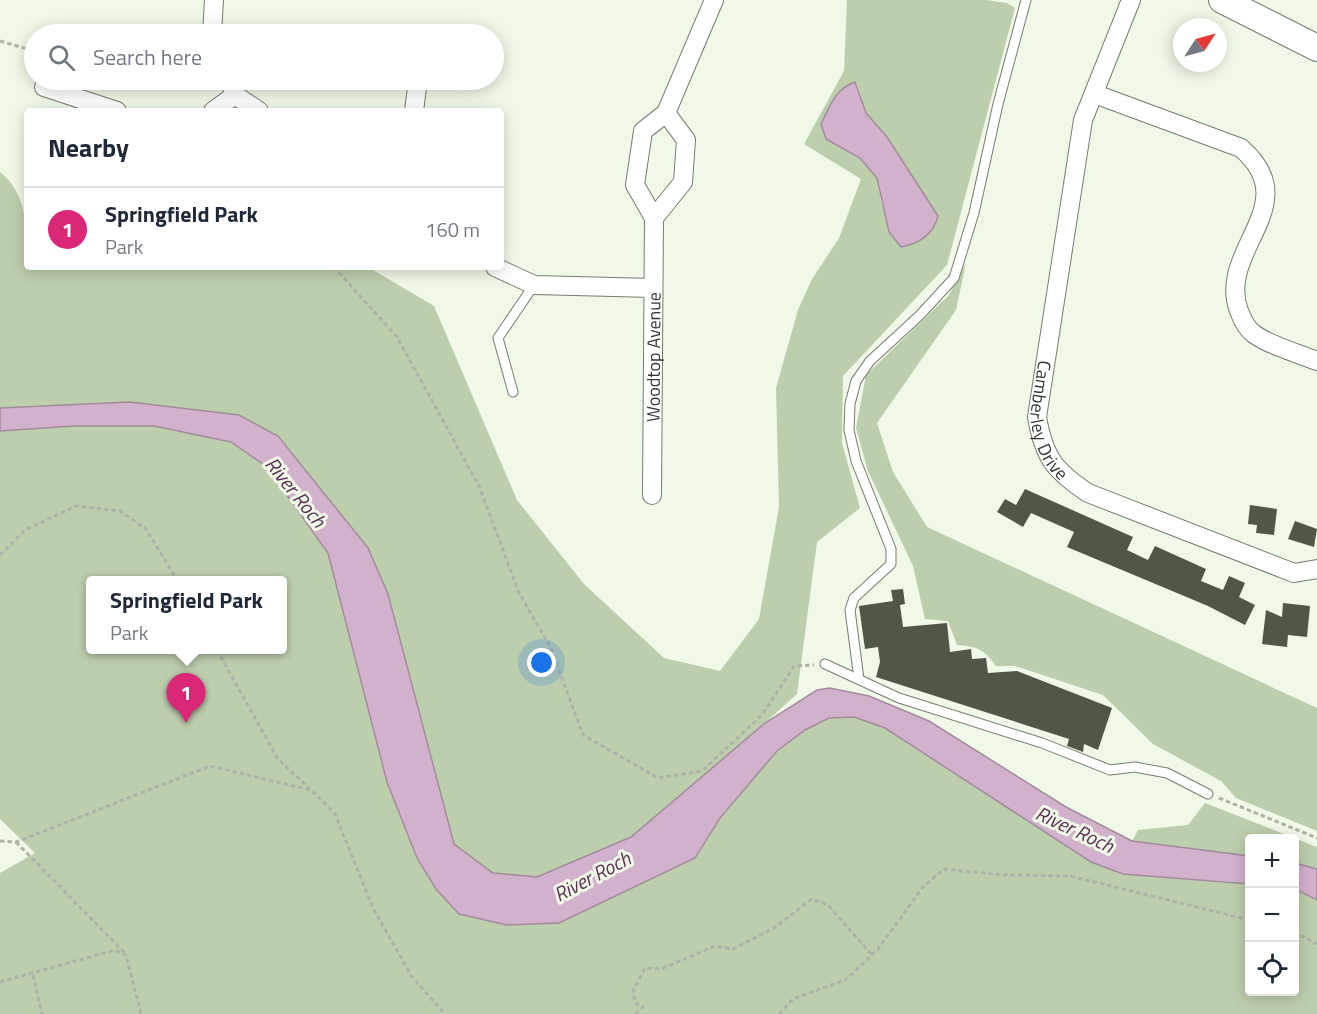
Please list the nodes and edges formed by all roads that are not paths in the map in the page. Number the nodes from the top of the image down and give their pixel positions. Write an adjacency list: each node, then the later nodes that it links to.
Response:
1 (214, 0): 6 (street)
2 (714, 0): 17 (street)
3 (1026, 0): 27 (lane)
4 (1131, 0): 12 (street, Camberley Drive)
5 (1222, 0): 7 (main road)
6 (213, 24)
7 (1317, 48)
8 (53, 90): 13 (street)
9 (230, 90): 14 (street)
10 (235, 90): 15 (street)
11 (417, 90): 16 (street)
12 (1095, 94): 22 (street); 25 (street, Camberley Drive)
13 (108, 108)
14 (215, 108)
15 (256, 108)
16 (414, 108)
17 (666, 112): 18 (street); 18 (street)
18 (654, 218): 21 (street, Woodtop Avenue)
19 (502, 270): 20 (street)
20 (534, 285): 21 (street); 23 (lane)
21 (653, 288): 24 (street, Woodtop Avenue)
22 (1317, 361)
23 (513, 392)
24 (652, 495)
25 (1316, 574)
26 (825, 664): 27 (lane)
27 (859, 679): 28 (lane)
28 (1208, 794)

